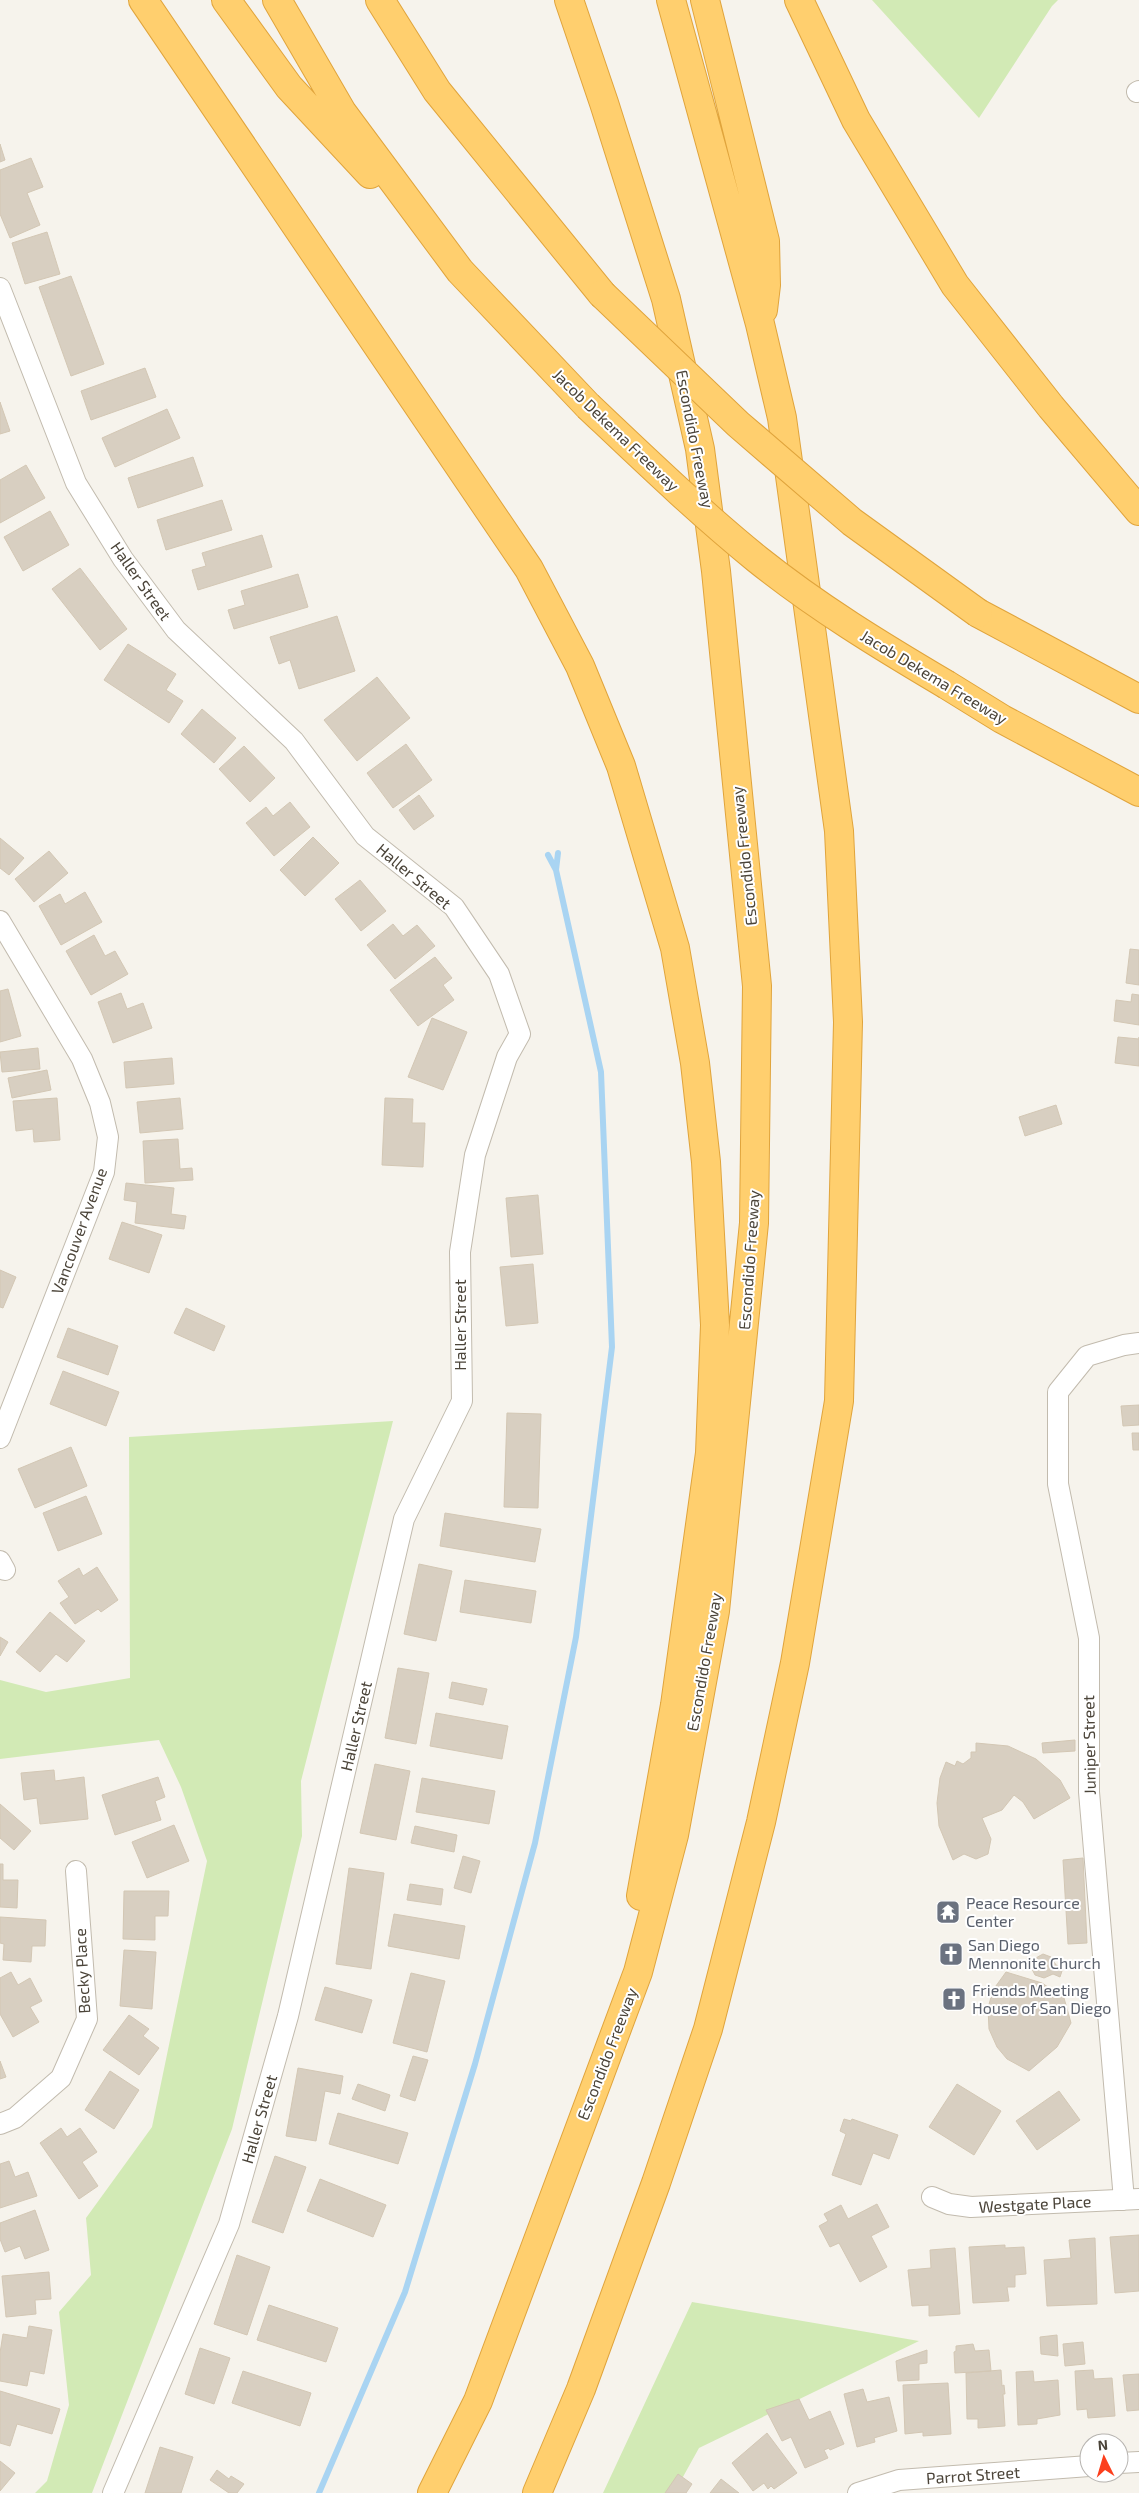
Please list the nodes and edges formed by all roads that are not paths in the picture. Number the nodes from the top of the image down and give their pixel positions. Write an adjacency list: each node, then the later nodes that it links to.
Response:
1 (143, 0): 19 (highway)
2 (226, 0): 9 (highway)
3 (277, 0): 9 (highway, Jacob Dekema Freeway)
4 (380, 0): 13 (highway, bridge)
5 (569, 0): 19 (highway, Escondido Freeway)
6 (671, 0): 11 (highway)
7 (705, 0): 11 (highway)
8 (799, 0): 12 (highway)
9 (460, 271): 14 (highway, Jacob Dekema Freeway, bridge)
10 (0, 288): 24 (street, Haller Street)
11 (760, 324): 26 (highway)
12 (1139, 511)
13 (1139, 699)
14 (1139, 792)
15 (0, 921): 17 (street, Vancouver Avenue)
16 (1139, 1343): 22 (street, Juniper Street)
17 (0, 1438)
18 (76, 1871): 20 (street, Becky Place)
19 (599, 2073): 25 (highway, Escondido Freeway)
20 (0, 2124)
21 (932, 2197): 22 (street, Westgate Place)
22 (1132, 2199)
23 (1079, 2467): 27 (street, Parrot Street)
24 (113, 2493)
25 (432, 2493)
26 (537, 2493)
27 (858, 2493)

